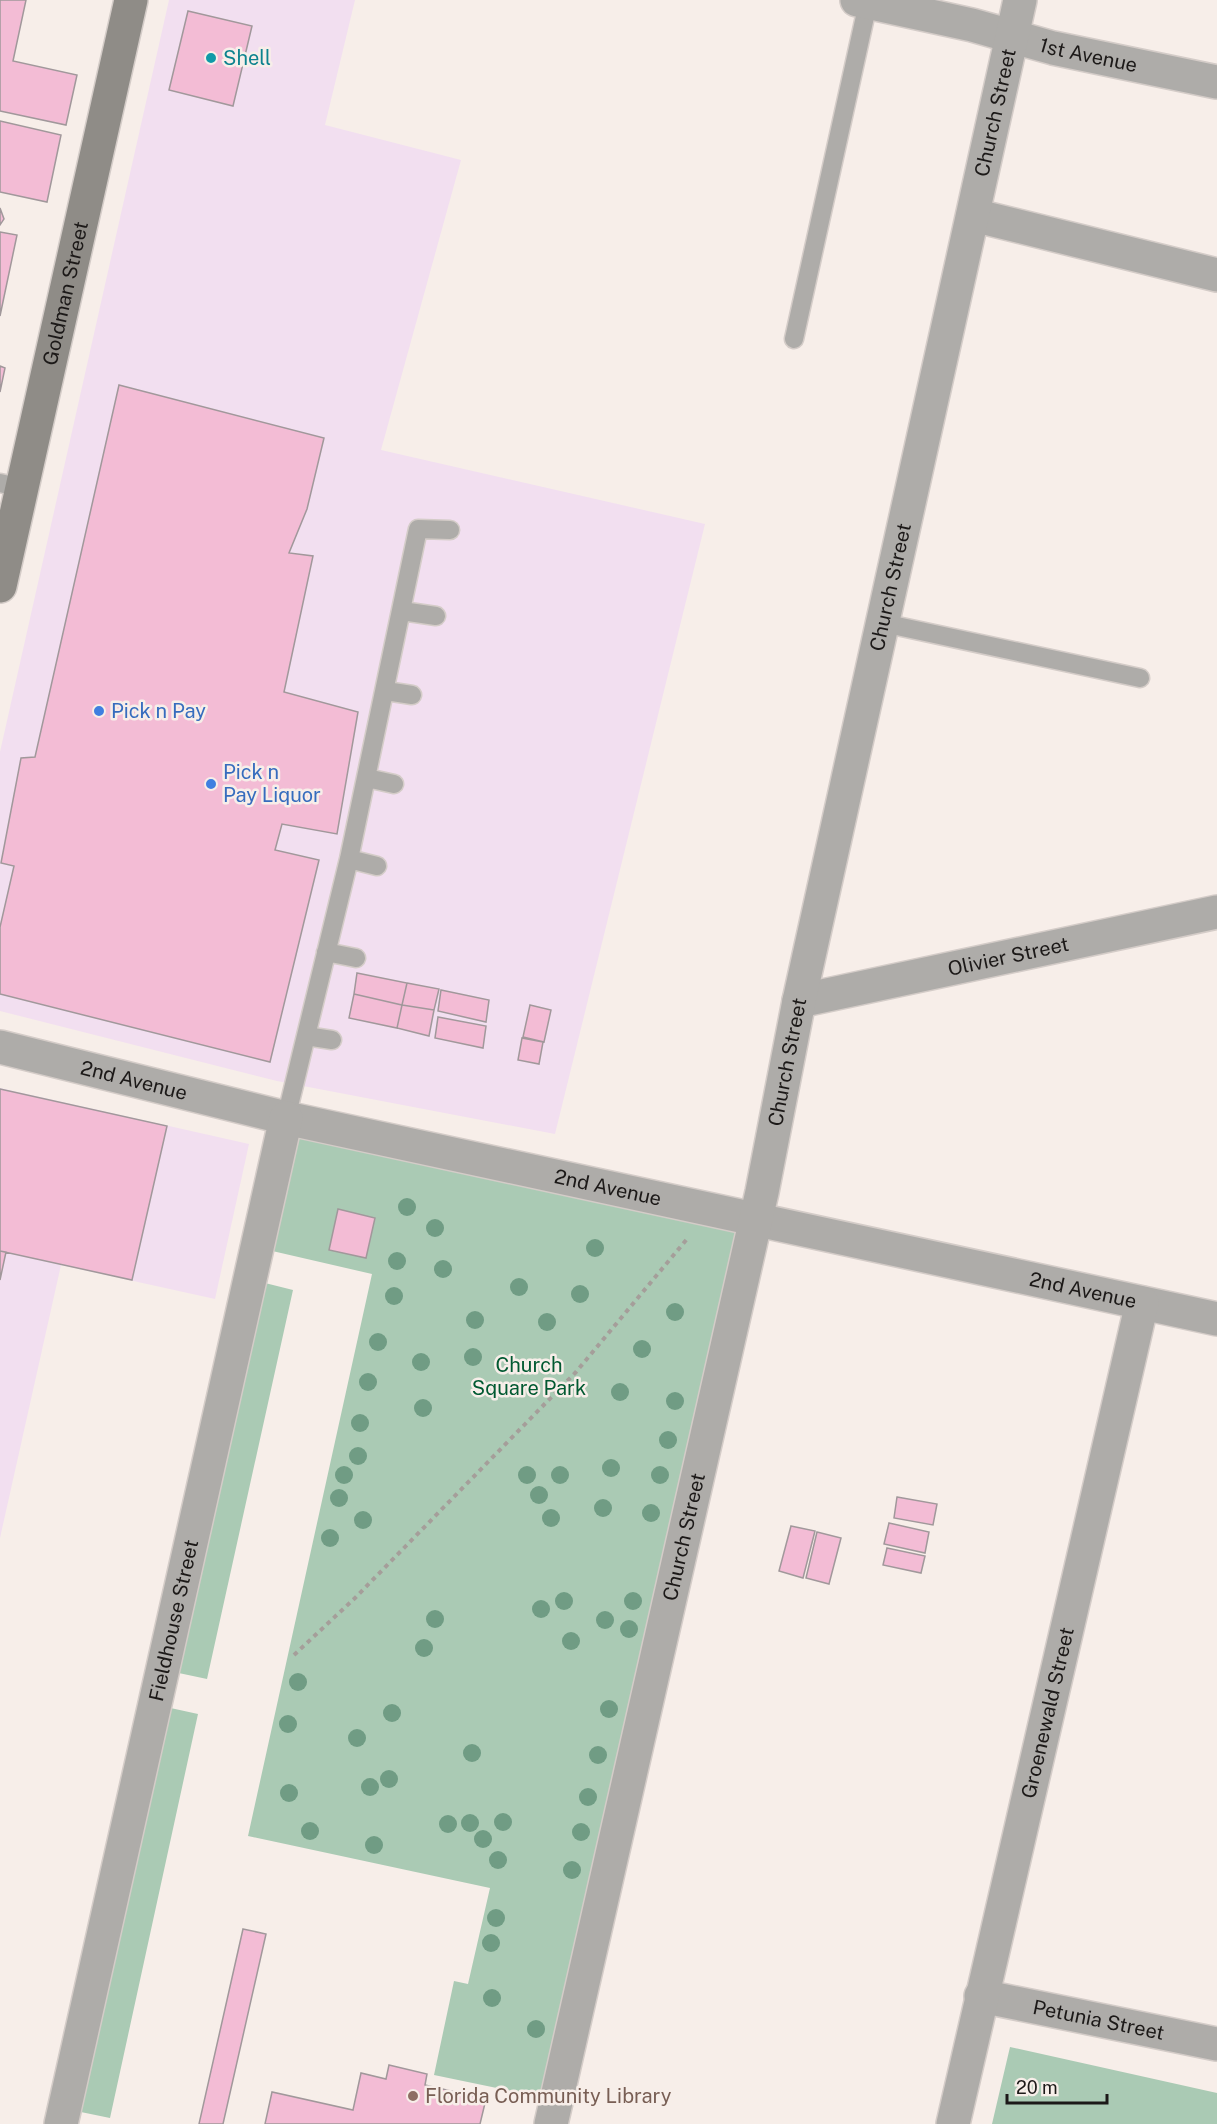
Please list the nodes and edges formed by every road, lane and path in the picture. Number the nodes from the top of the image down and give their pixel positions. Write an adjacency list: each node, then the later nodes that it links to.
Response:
1 (131, 0): 9 (street, Goldman Street)
2 (1020, 0): 4 (street, Church Street)
3 (862, 1): 4 (street, 1st Avenue); 8 (lane)
4 (1012, 37): 5 (street, 1st Avenue); 6 (street, Church Street)
5 (1217, 82)
6 (973, 215): 7 (street); 15 (street, Church Street)
7 (1217, 275)
8 (794, 339)
9 (11, 486): 10 (street, Goldman Street)
10 (7, 521): 12 (street, Goldman Street)
11 (450, 530): 13 (lane)
12 (0, 586)
13 (402, 611): 14 (lane); 17 (lane)
14 (436, 616)
15 (883, 623): 16 (lane); 26 (street, Church Street)
16 (1140, 678)
17 (386, 691): 18 (lane); 19 (lane)
18 (412, 695)
19 (367, 778): 20 (lane); 21 (lane)
20 (394, 784)
21 (349, 859): 22 (lane); 24 (lane)
22 (376, 866)
23 (1217, 912): 26 (street, Olivier Street)
24 (326, 952): 25 (lane); 27 (lane)
25 (356, 958)
26 (799, 1001): 32 (street, Church Street)
27 (306, 1036): 28 (lane); 30 (lane)
28 (332, 1040)
29 (0, 1047): 30 (street, 2nd Avenue)
30 (286, 1118): 31 (street, 2nd Avenue); 38 (street, Fieldhouse Street)
31 (710, 1209): 32 (street, 2nd Avenue); 35 (path)
32 (756, 1218): 33 (street, 2nd Avenue); 39 (street, Church Street)
33 (1142, 1303): 34 (street, 2nd Avenue); 36 (street, Groenewald Street)
34 (1217, 1319)
35 (294, 1655)
36 (981, 1995): 37 (street, Petunia Street); 40 (street, Groenewald Street)
37 (1217, 2044)
38 (62, 2124)
39 (551, 2124)
40 (953, 2124)

